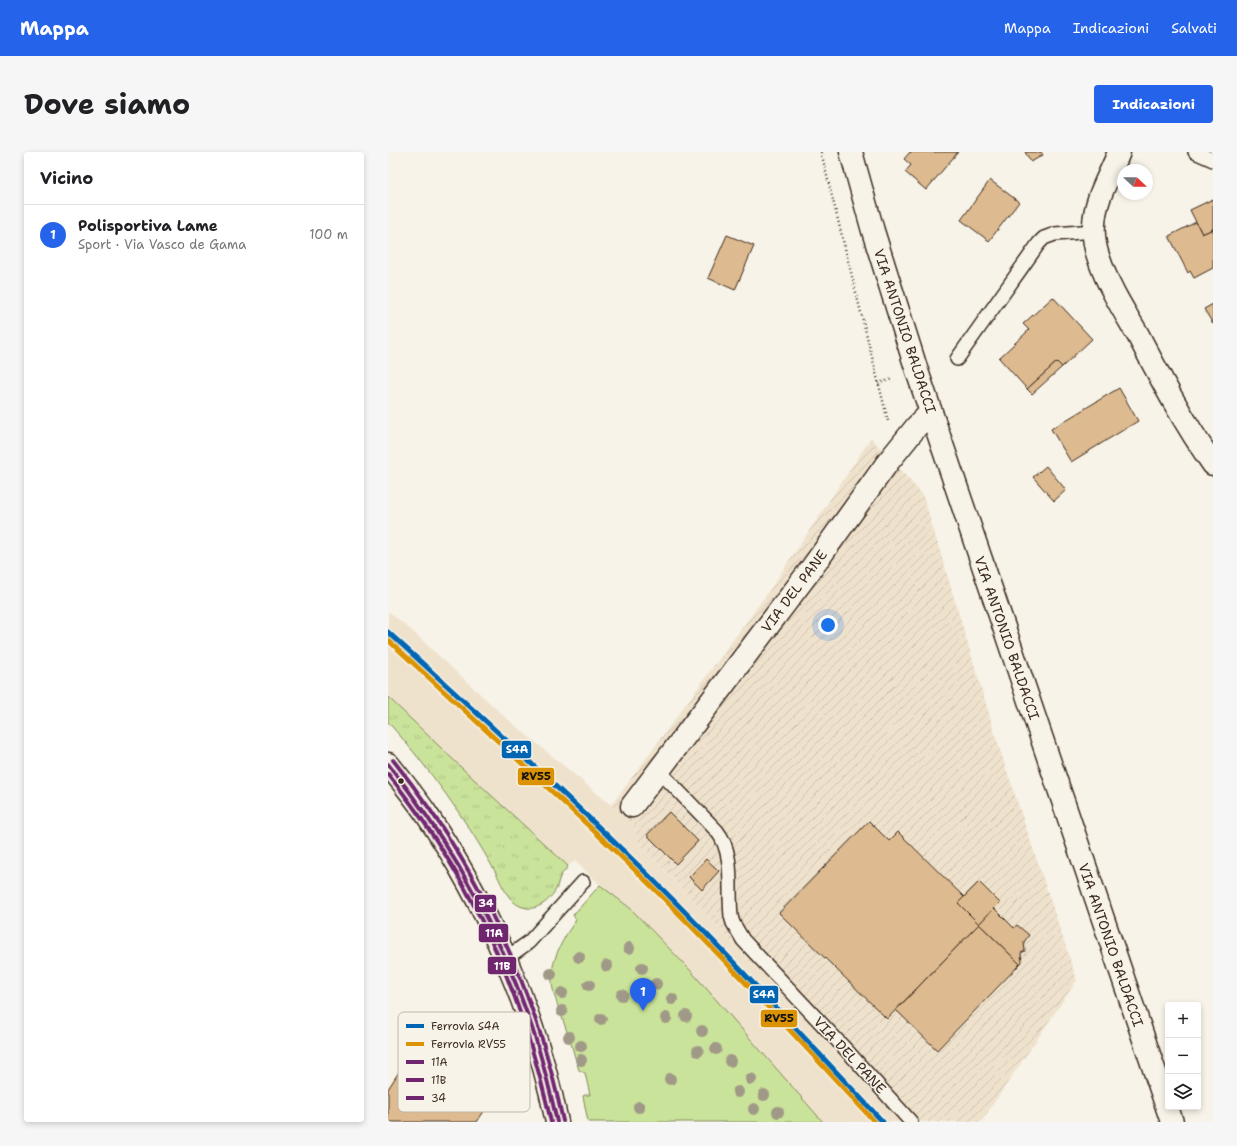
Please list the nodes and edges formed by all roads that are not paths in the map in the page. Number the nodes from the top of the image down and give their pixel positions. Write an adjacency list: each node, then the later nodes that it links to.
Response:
1 (851, 152): 7 (street, VIA ANTONIO BALDACCI)
2 (1119, 152): 5 (street)
3 (1195, 152): 4 (lane)
4 (1213, 160)
5 (1094, 231): 6 (lane); 8 (street)
6 (957, 359)
7 (931, 412): 10 (street, VIA DEL PANE); 18 (street, VIA ANTONIO BALDACCI)
8 (1213, 464)
9 (388, 764): 13 (street)
10 (659, 771): 11 (street, VIA DEL PANE); 17 (lane, VIA DEL PANE)
11 (632, 806)
12 (583, 882): 13 (lane)
13 (505, 959): 14 (street)
14 (526, 1012)
15 (530, 1022): 16 (street)
16 (557, 1122)
17 (911, 1122)
18 (1172, 1122)

